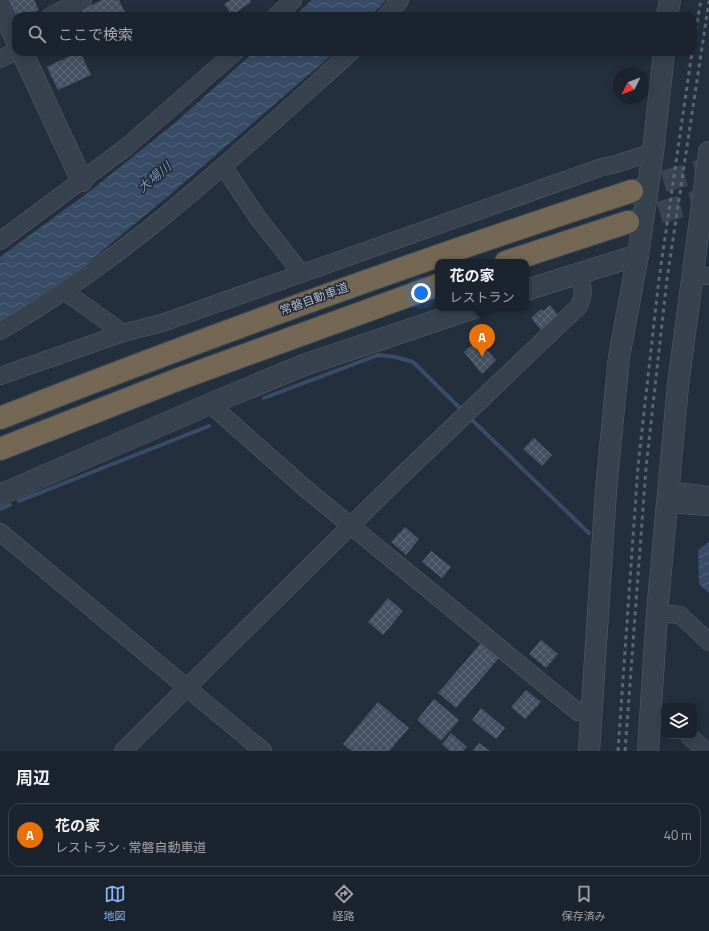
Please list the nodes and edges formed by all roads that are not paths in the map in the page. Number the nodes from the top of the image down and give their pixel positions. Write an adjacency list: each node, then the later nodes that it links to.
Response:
1 (83, 0): 7 (street)
2 (293, 0): 6 (street)
3 (400, 0): 8 (street)
4 (670, 0): 9 (street)
5 (0, 6): 10 (street)
6 (275, 10)
7 (58, 12)
8 (390, 12)
9 (668, 12)
10 (12, 32)
11 (12, 43): 16 (street)
12 (24, 56): 20 (street)
13 (230, 56): 20 (street)
14 (347, 56): 19 (street)
15 (664, 56): 17 (street)
16 (0, 59)
17 (653, 152): 24 (street); 27 (street)
18 (709, 152): 28 (street)
19 (223, 166): 27 (street); 31 (street)
20 (82, 181): 23 (street)
21 (632, 191): 37 (highway, 常磐自動車道)
22 (628, 222): 25 (highway)
23 (0, 241)
24 (638, 255): 26 (street); 48 (street)
25 (515, 259)
26 (578, 272): 30 (street); 43 (street)
27 (302, 274): 34 (street)
28 (701, 276): 41 (street)
29 (435, 286): 38 (highway)
30 (529, 289)
31 (64, 291): 33 (street); 34 (street)
32 (465, 311): 36 (street)
33 (0, 331)
34 (123, 333): 35 (street)
35 (0, 376)
36 (210, 404): 39 (street); 43 (street)
37 (0, 418)
38 (0, 449)
39 (0, 495)
40 (709, 495): 41 (street)
41 (668, 497): 42 (street); 45 (street)
42 (709, 507)
43 (352, 526): 47 (street); 48 (street)
44 (0, 532): 47 (street)
45 (657, 613): 46 (street); 49 (street)
46 (709, 642)
47 (187, 688): 51 (street); 52 (street)
48 (591, 713): 53 (street)
49 (657, 716): 54 (street)
50 (692, 739): 55 (street)
51 (123, 751)
52 (263, 751)
53 (589, 751)
54 (648, 751)
55 (706, 751)

